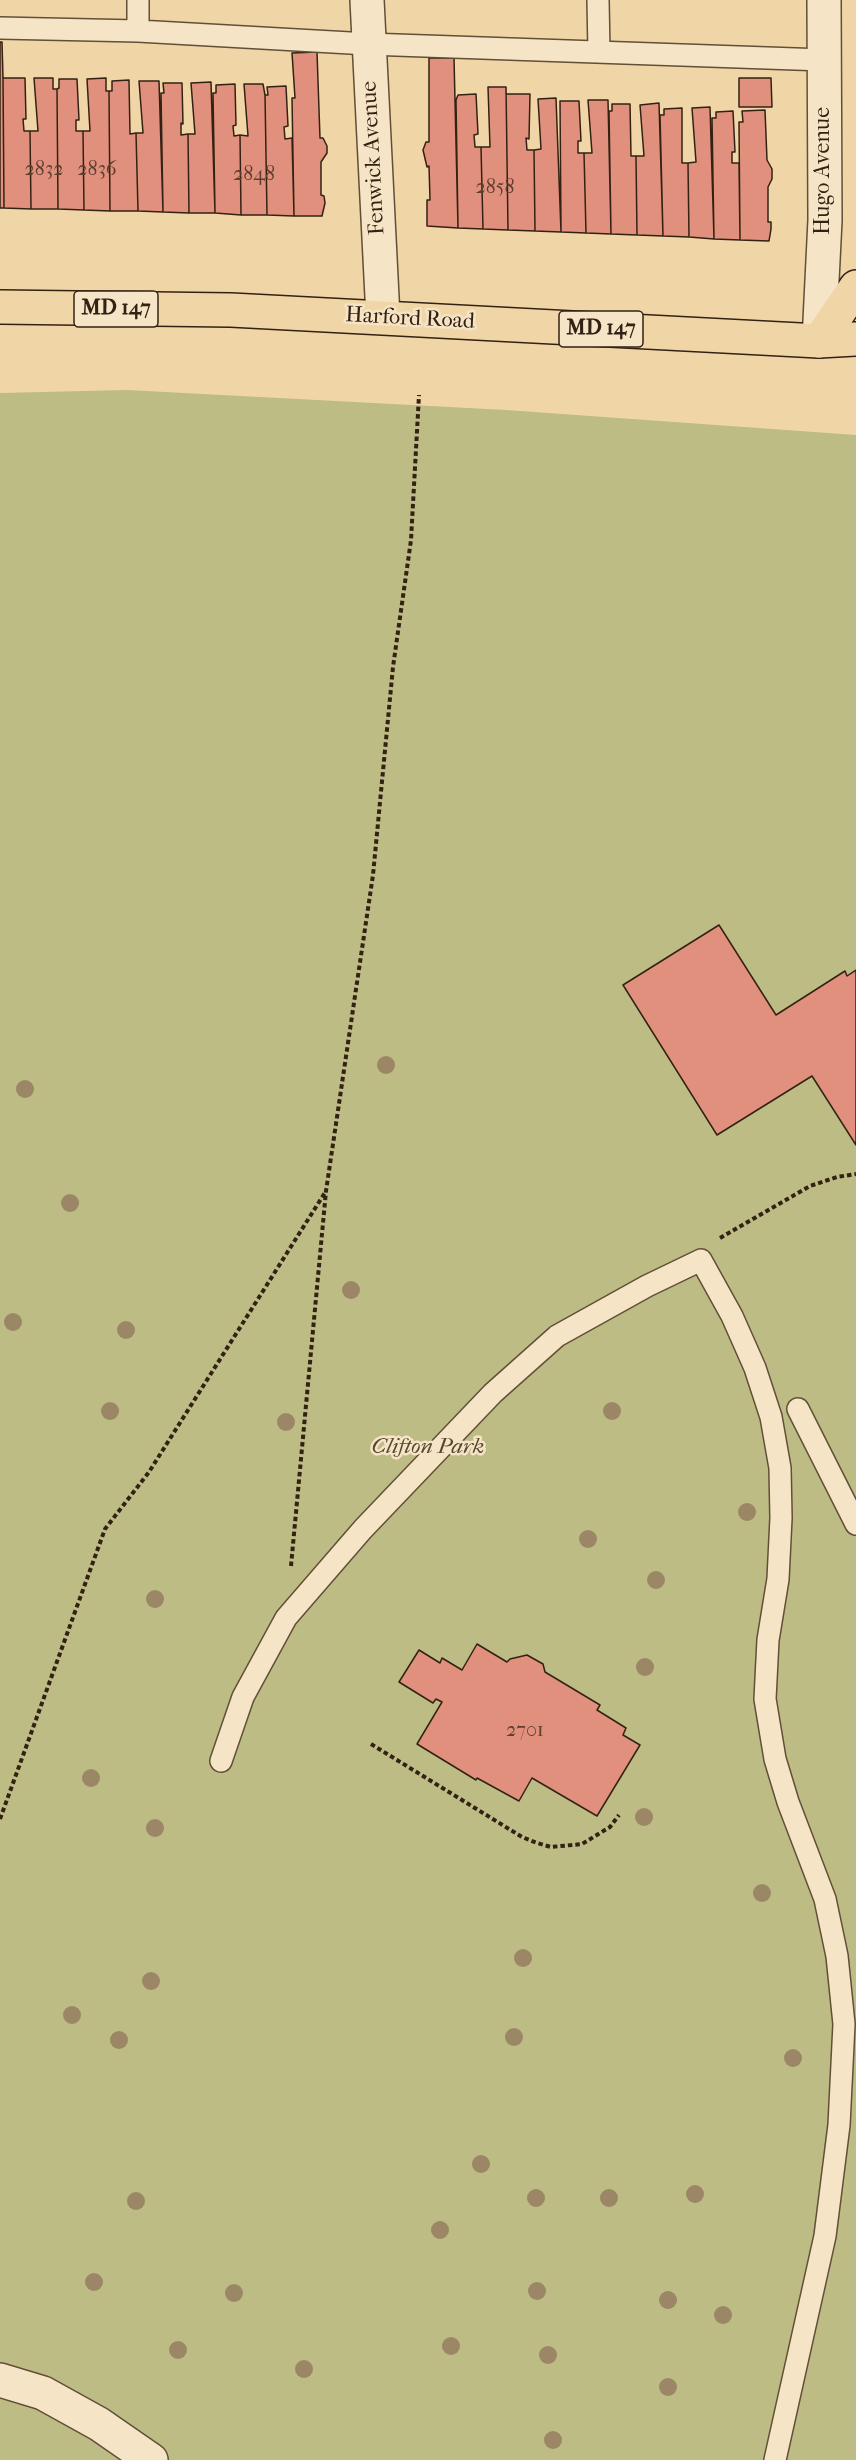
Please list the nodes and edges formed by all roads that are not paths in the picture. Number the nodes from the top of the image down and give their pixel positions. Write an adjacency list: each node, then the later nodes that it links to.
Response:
1 (138, 0): 6 (lane)
2 (367, 0): 7 (street, Fenwick Avenue)
3 (598, 0): 8 (lane)
4 (824, 0): 9 (street, Hugo Avenue)
5 (0, 28): 6 (lane)
6 (138, 31): 7 (lane)
7 (368, 44): 8 (lane); 12 (street, Fenwick Avenue)
8 (599, 52): 9 (lane)
9 (824, 60): 15 (street, Hugo Avenue)
10 (856, 287): 15 (main road)
11 (0, 307): 12 (main road, Harford Road / MD 147)
12 (383, 317): 15 (main road, Harford Road / MD 147)
13 (856, 320): 15 (main road)
14 (856, 339): 15 (main road, Harford Road / MD 147)
15 (819, 342): 16 (main road, Harford Road)
16 (856, 354)
17 (798, 1409): 18 (lane)
18 (856, 1524)
19 (220, 1761): 22 (lane)
20 (0, 2380): 21 (street)
21 (151, 2460)
22 (775, 2460)

